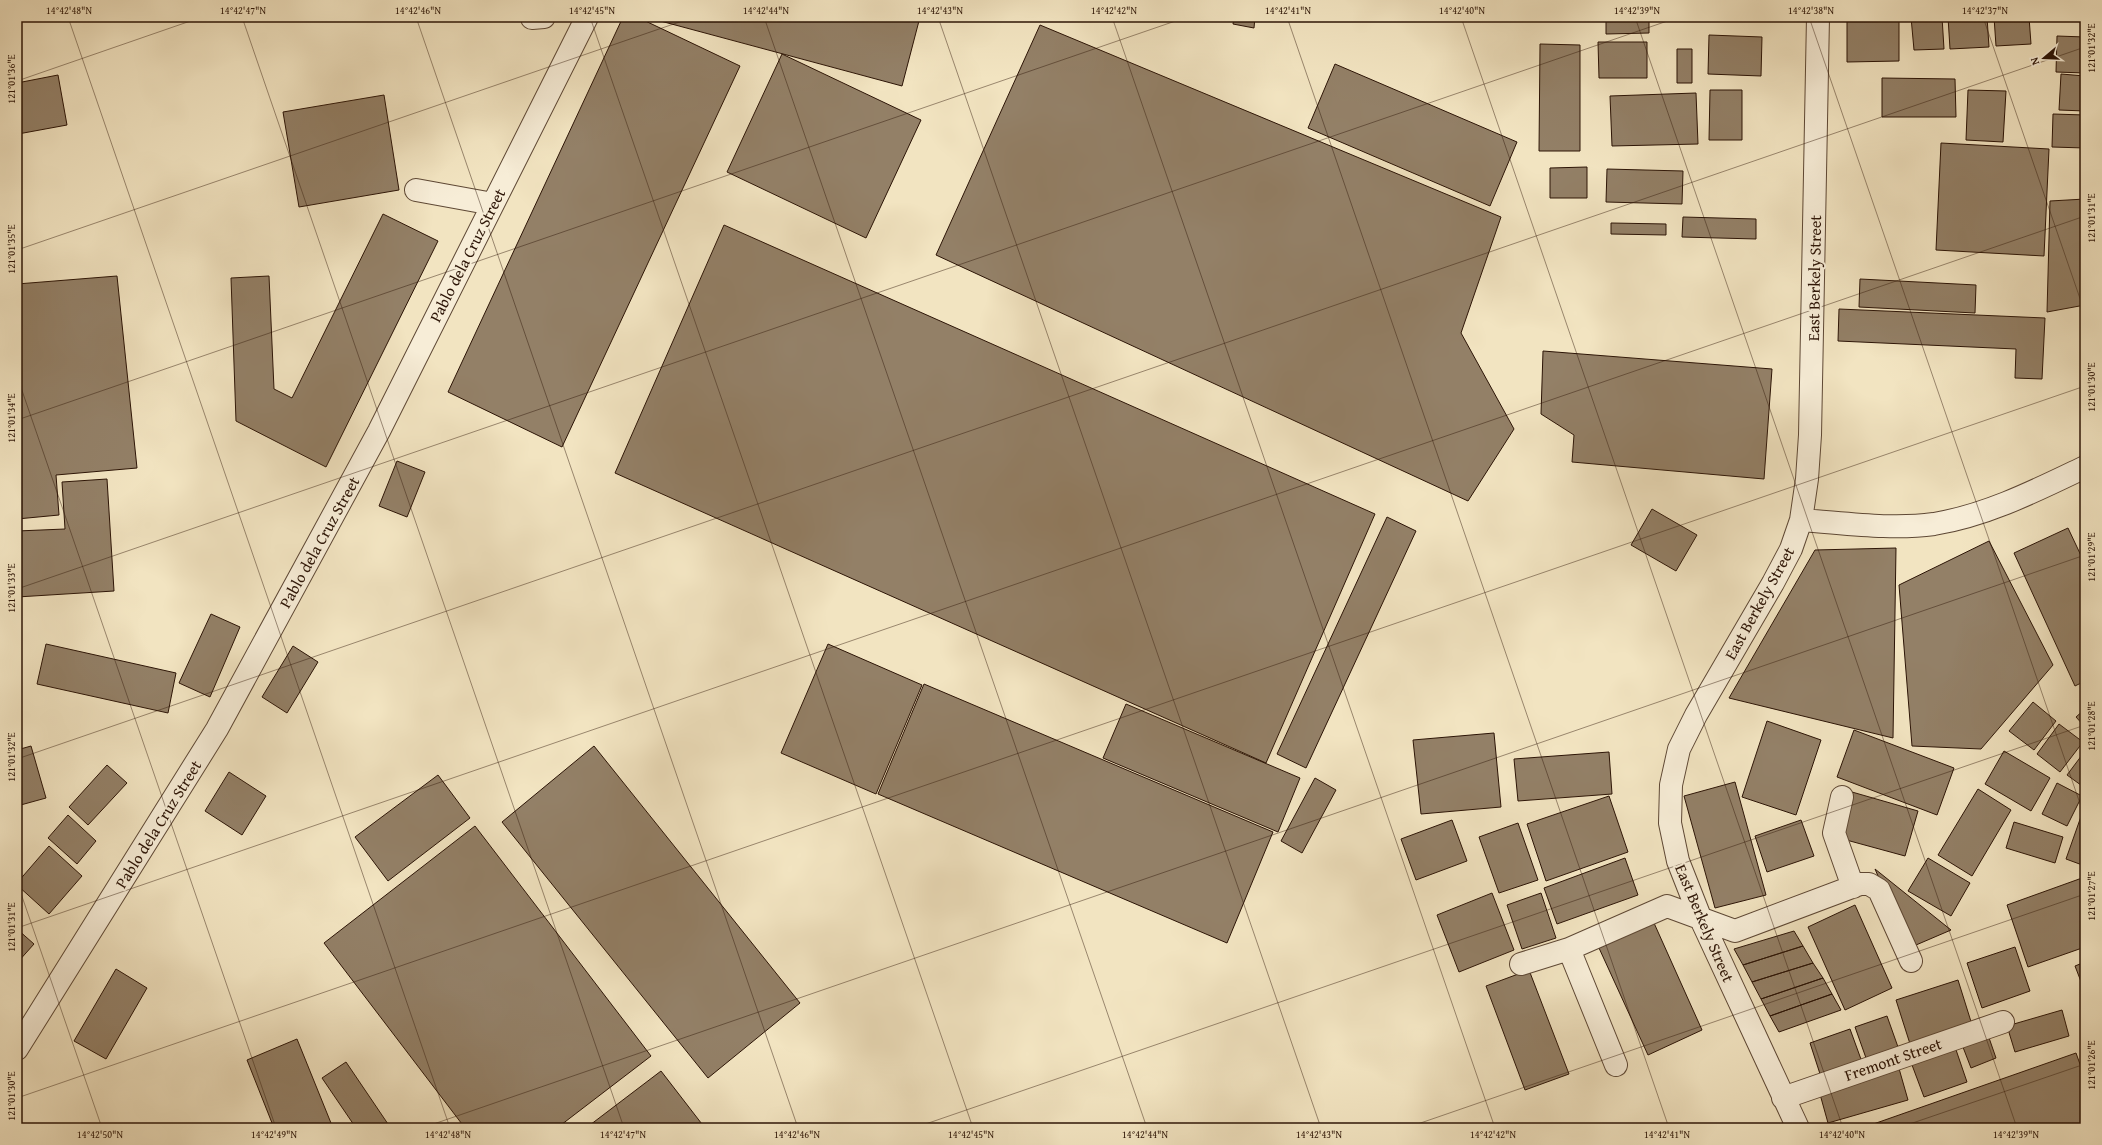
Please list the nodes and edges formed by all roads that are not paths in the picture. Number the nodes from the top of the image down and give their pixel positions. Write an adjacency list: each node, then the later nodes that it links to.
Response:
1 (587, 17): 4 (street, Pablo dela Cruz Street)
2 (1818, 17): 6 (street, East Berkely Street)
3 (416, 190): 4 (street)
4 (492, 204): 14 (street, Pablo dela Cruz Street)
5 (2085, 467): 6 (street)
6 (1801, 520): 9 (street, East Berkely Street)
7 (1842, 797): 8 (street)
8 (1852, 887): 9 (street); 11 (street)
9 (1700, 917): 10 (street); 16 (street, East Berkely Street)
10 (1569, 949): 12 (street); 15 (street)
11 (1911, 961)
12 (1521, 964)
13 (2003, 1022): 16 (street, Fremont Street)
14 (17, 1049)
15 (1616, 1065)
16 (1784, 1098): 17 (street, East Berkely Street)
17 (1798, 1128)

